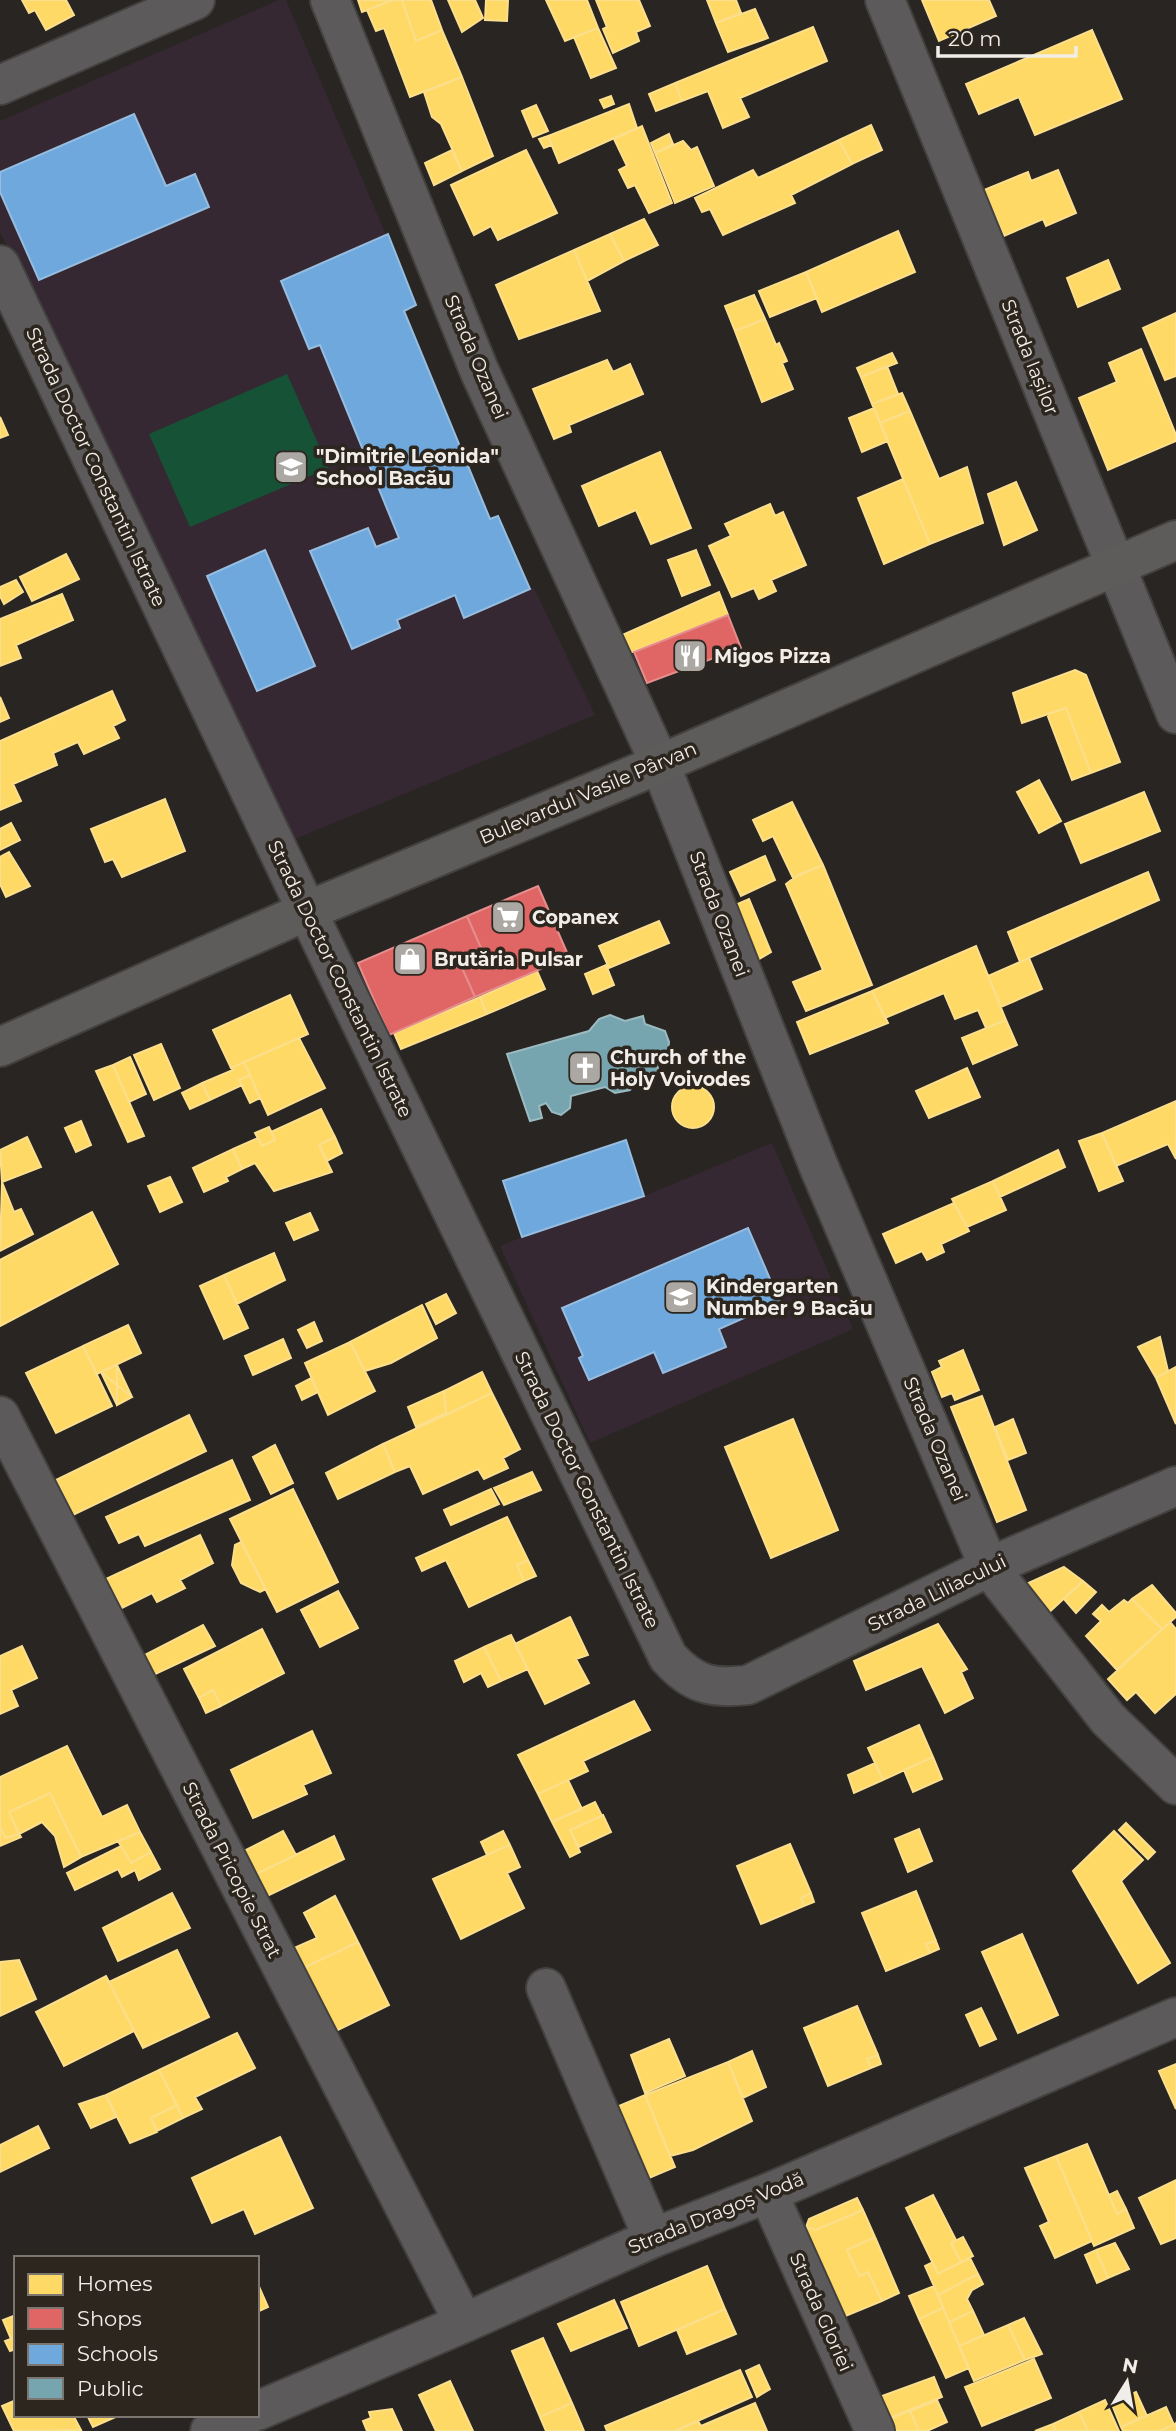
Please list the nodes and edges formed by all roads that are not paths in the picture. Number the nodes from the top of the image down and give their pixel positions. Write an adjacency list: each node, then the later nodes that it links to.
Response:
1 (195, 0): 4 (street)
2 (330, 0): 9 (street, Strada Ozanei)
3 (885, 0): 7 (street, Strada Iașilor)
4 (0, 85)
5 (0, 265): 10 (street, Strada Doctor Constantin Istrate)
6 (1176, 540): 7 (street, Bulevardul Vasile Pârvan)
7 (1115, 565): 8 (street, Strada Iașilor); 9 (street, Bulevardul Vasile Pârvan)
8 (1176, 714)
9 (660, 764): 10 (street, Bulevardul Vasile Pârvan); 14 (street, Strada Ozanei)
10 (307, 911): 11 (street, Bulevardul Vasile Pârvan); 15 (street, Strada Doctor Constantin Istrate)
11 (0, 1047)
12 (0, 1416): 21 (street, Strada Pricopie Strat)
13 (1176, 1486): 14 (street, Strada Liliacului)
14 (989, 1567): 15 (street, Strada Liliacului); 16 (street, Strada Ozanei)
15 (696, 1681)
16 (1176, 1785)
17 (546, 1988): 20 (street)
18 (1176, 2017): 19 (street, Strada Dragoș Vodă)
19 (768, 2193): 20 (street, Strada Dragoș Vodă); 25 (street, Strada Gloriei)
20 (653, 2238): 21 (street, Strada Dragoș Vodă)
21 (464, 2323): 22 (street, Strada Dragoș Vodă)
22 (259, 2410)
23 (243, 2417): 24 (street)
24 (210, 2431)
25 (875, 2431)

